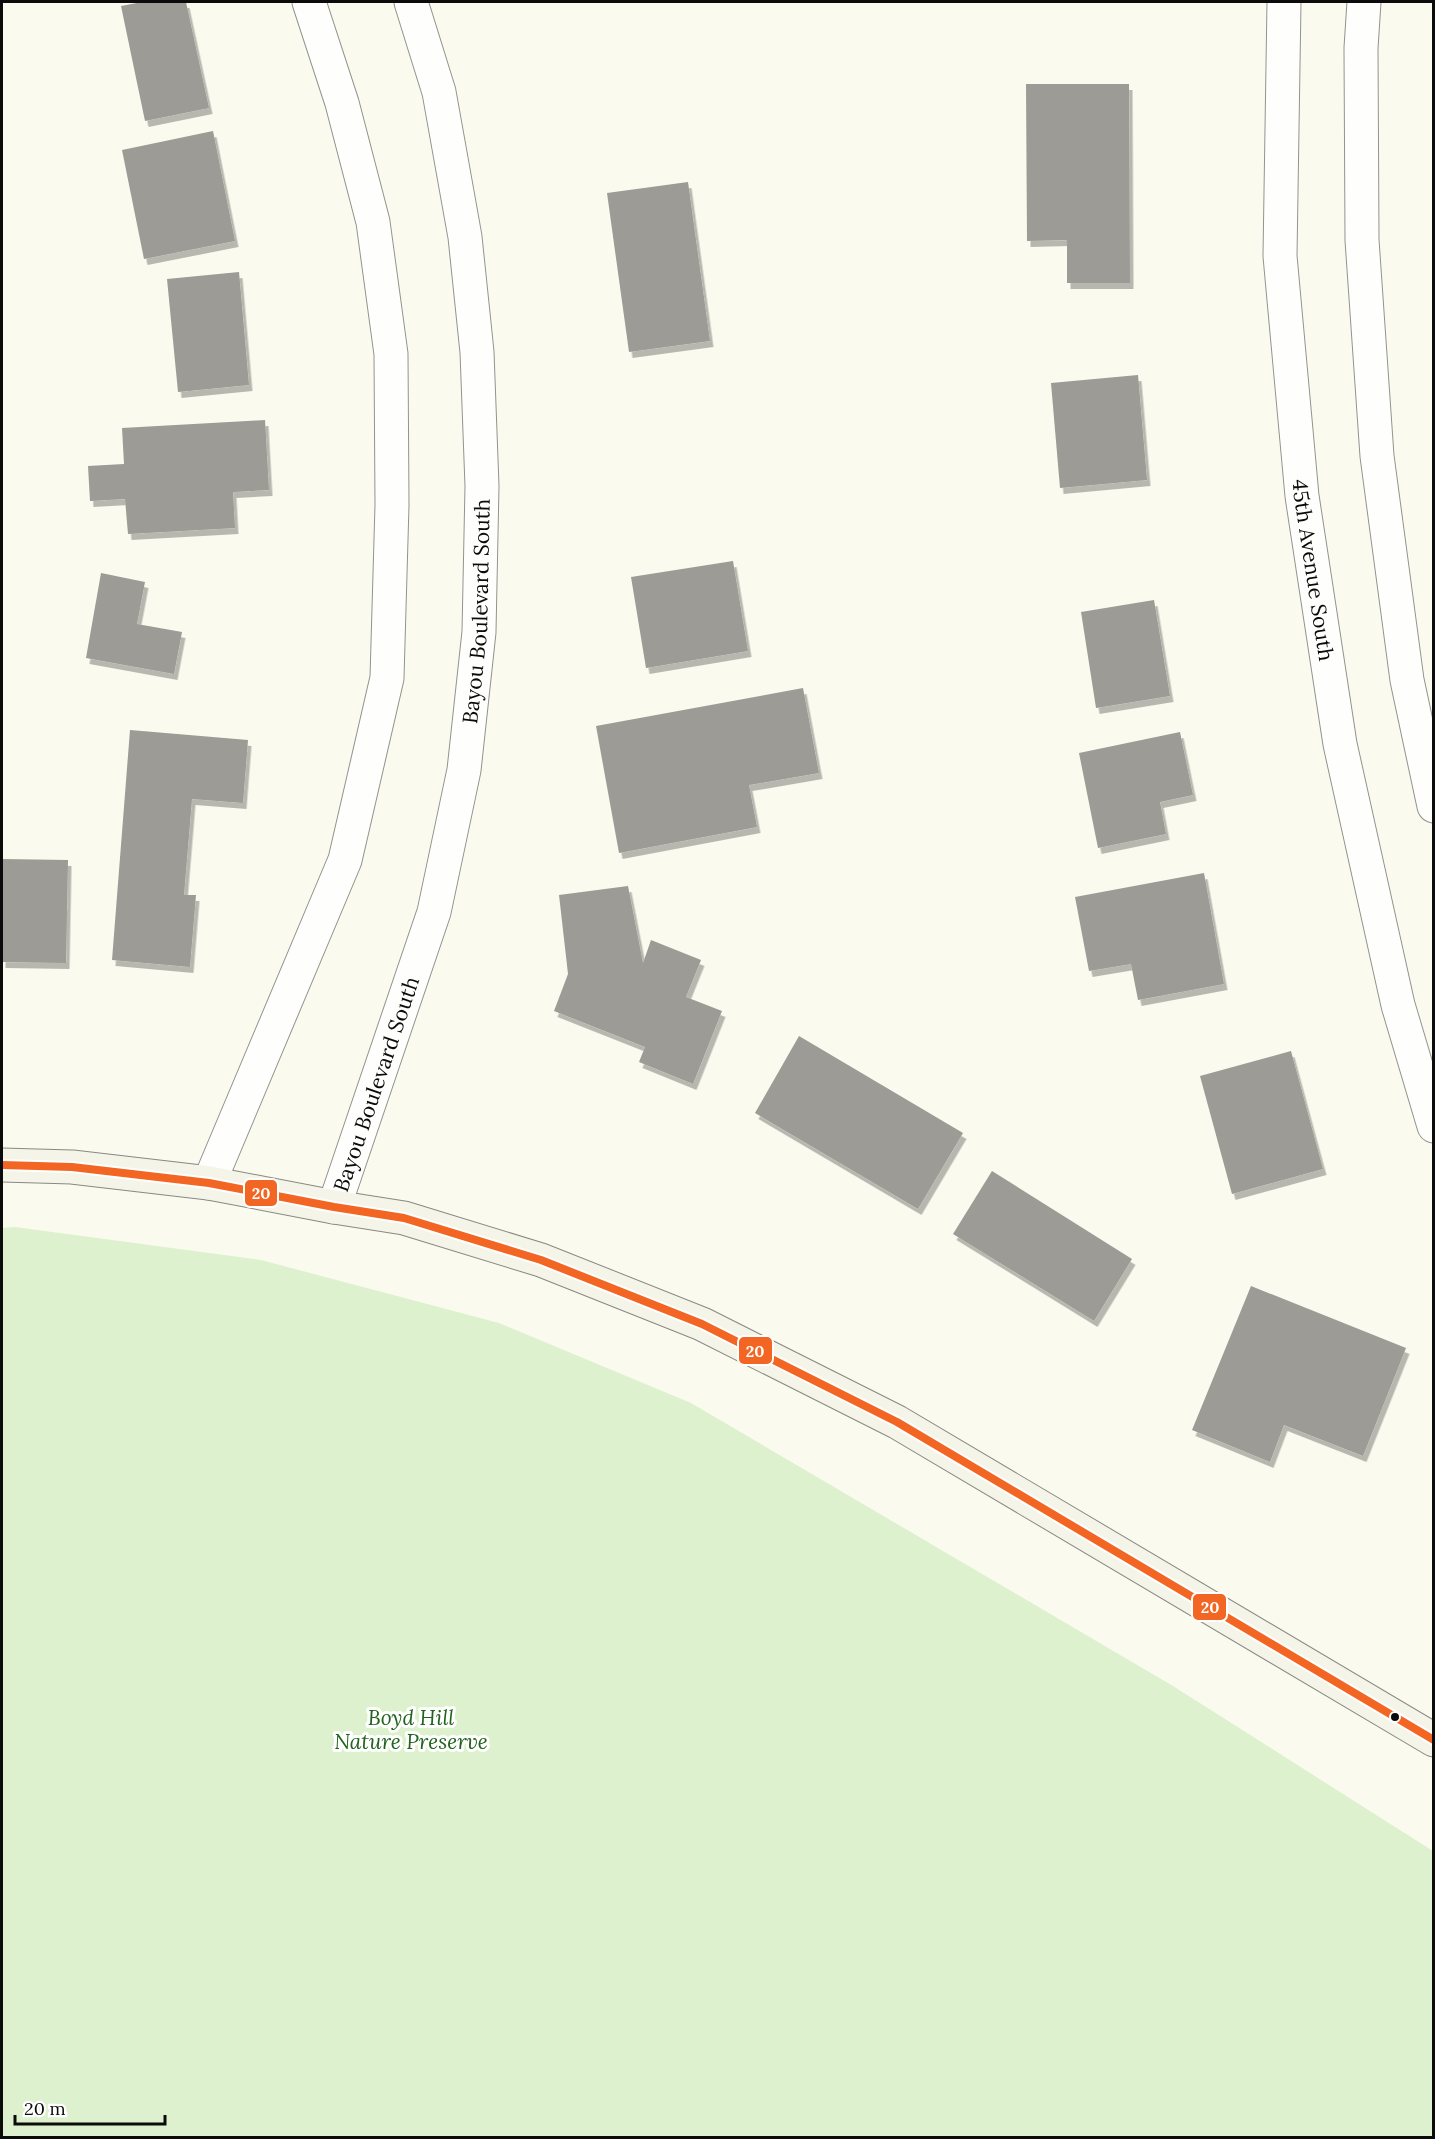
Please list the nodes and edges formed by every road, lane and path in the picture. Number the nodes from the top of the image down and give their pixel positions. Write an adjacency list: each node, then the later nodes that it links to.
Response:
1 (309, 2): 8 (street)
2 (411, 2): 9 (street, Bayou Boulevard South)
3 (1284, 2): 6 (street, 45th Avenue South)
4 (1364, 2): 5 (street)
5 (1434, 806)
6 (1434, 1126)
7 (2, 1165): 8 (main road)
8 (209, 1183): 9 (main road)
9 (334, 1208): 10 (main road)
10 (1434, 1740)

